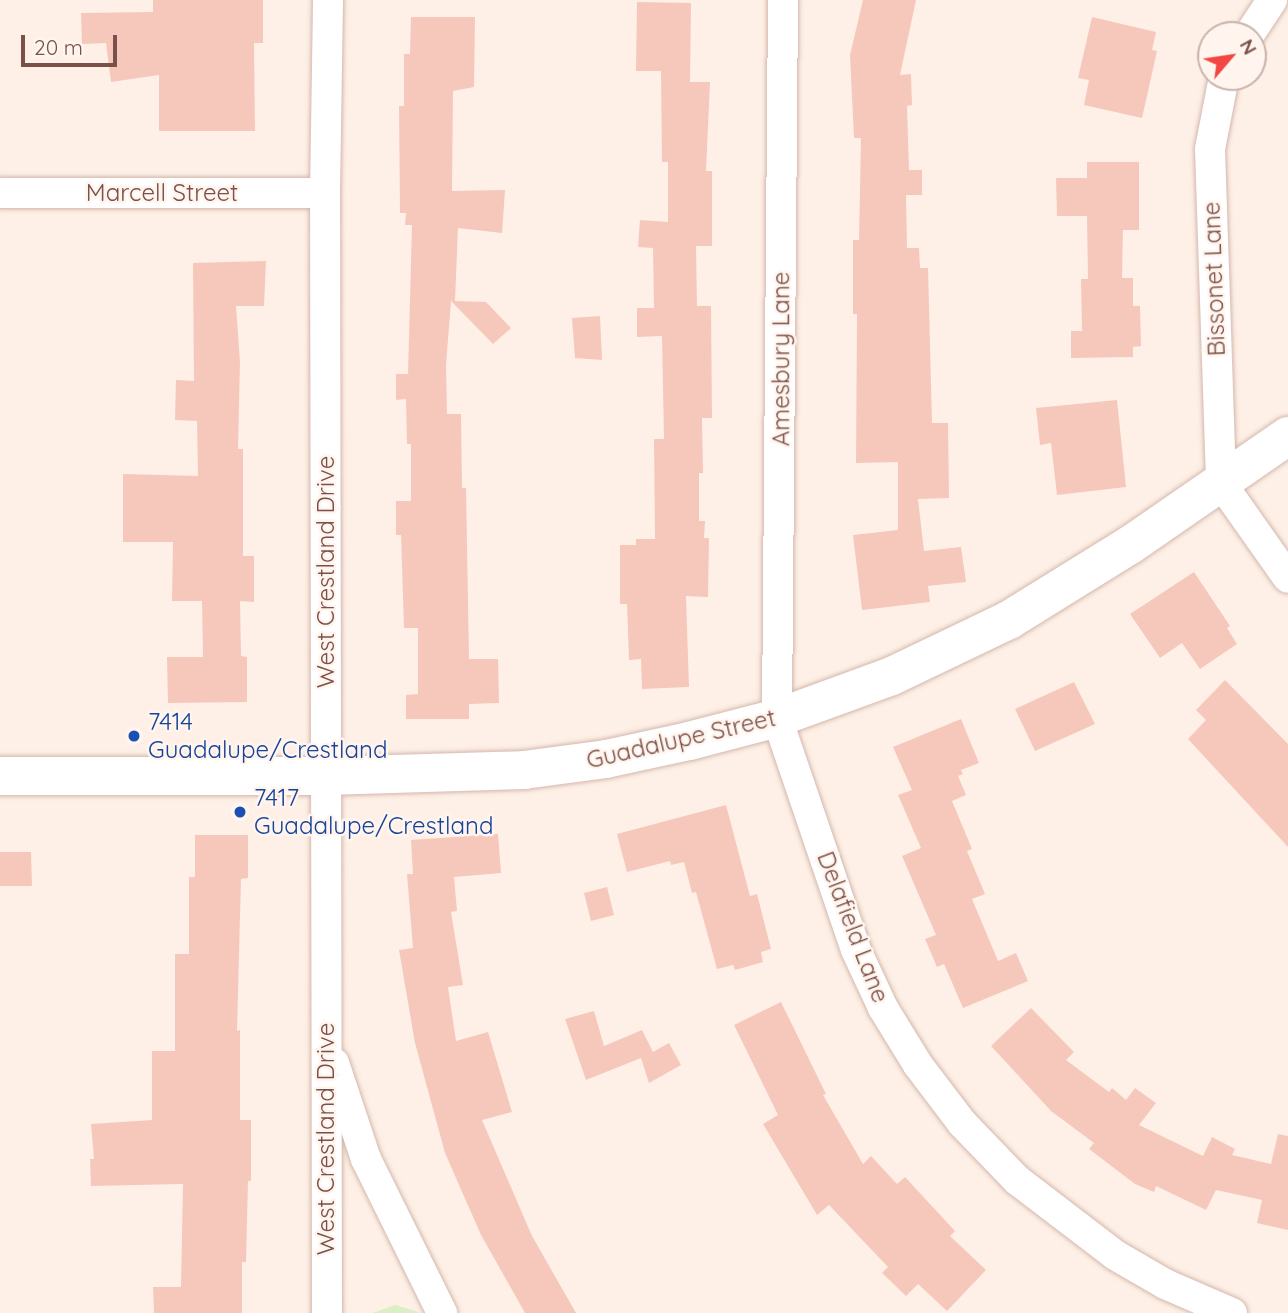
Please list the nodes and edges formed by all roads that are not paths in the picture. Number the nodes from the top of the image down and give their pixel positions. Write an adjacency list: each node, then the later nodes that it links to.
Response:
1 (328, 0): 6 (street, West Crestland Drive)
2 (783, 0): 11 (street, Amesbury Lane)
3 (1272, 0): 4 (street)
4 (1258, 21)
5 (1221, 91): 9 (street, Bissonet Lane)
6 (325, 192): 7 (street, Marcell Street); 13 (street, West Crestland Drive)
7 (0, 193)
8 (1288, 436): 9 (street, Guadalupe Street)
9 (1221, 482): 10 (street); 11 (street, Guadalupe Street)
10 (1288, 578)
11 (778, 718): 13 (street, Guadalupe Street); 17 (street, Delafield Lane)
12 (0, 776): 13 (street, Guadalupe Street)
13 (326, 776): 14 (street, West Crestland Drive)
14 (326, 1039): 15 (street, West Crestland Drive); 16 (street)
15 (327, 1313)
16 (442, 1313)
17 (1231, 1313)

